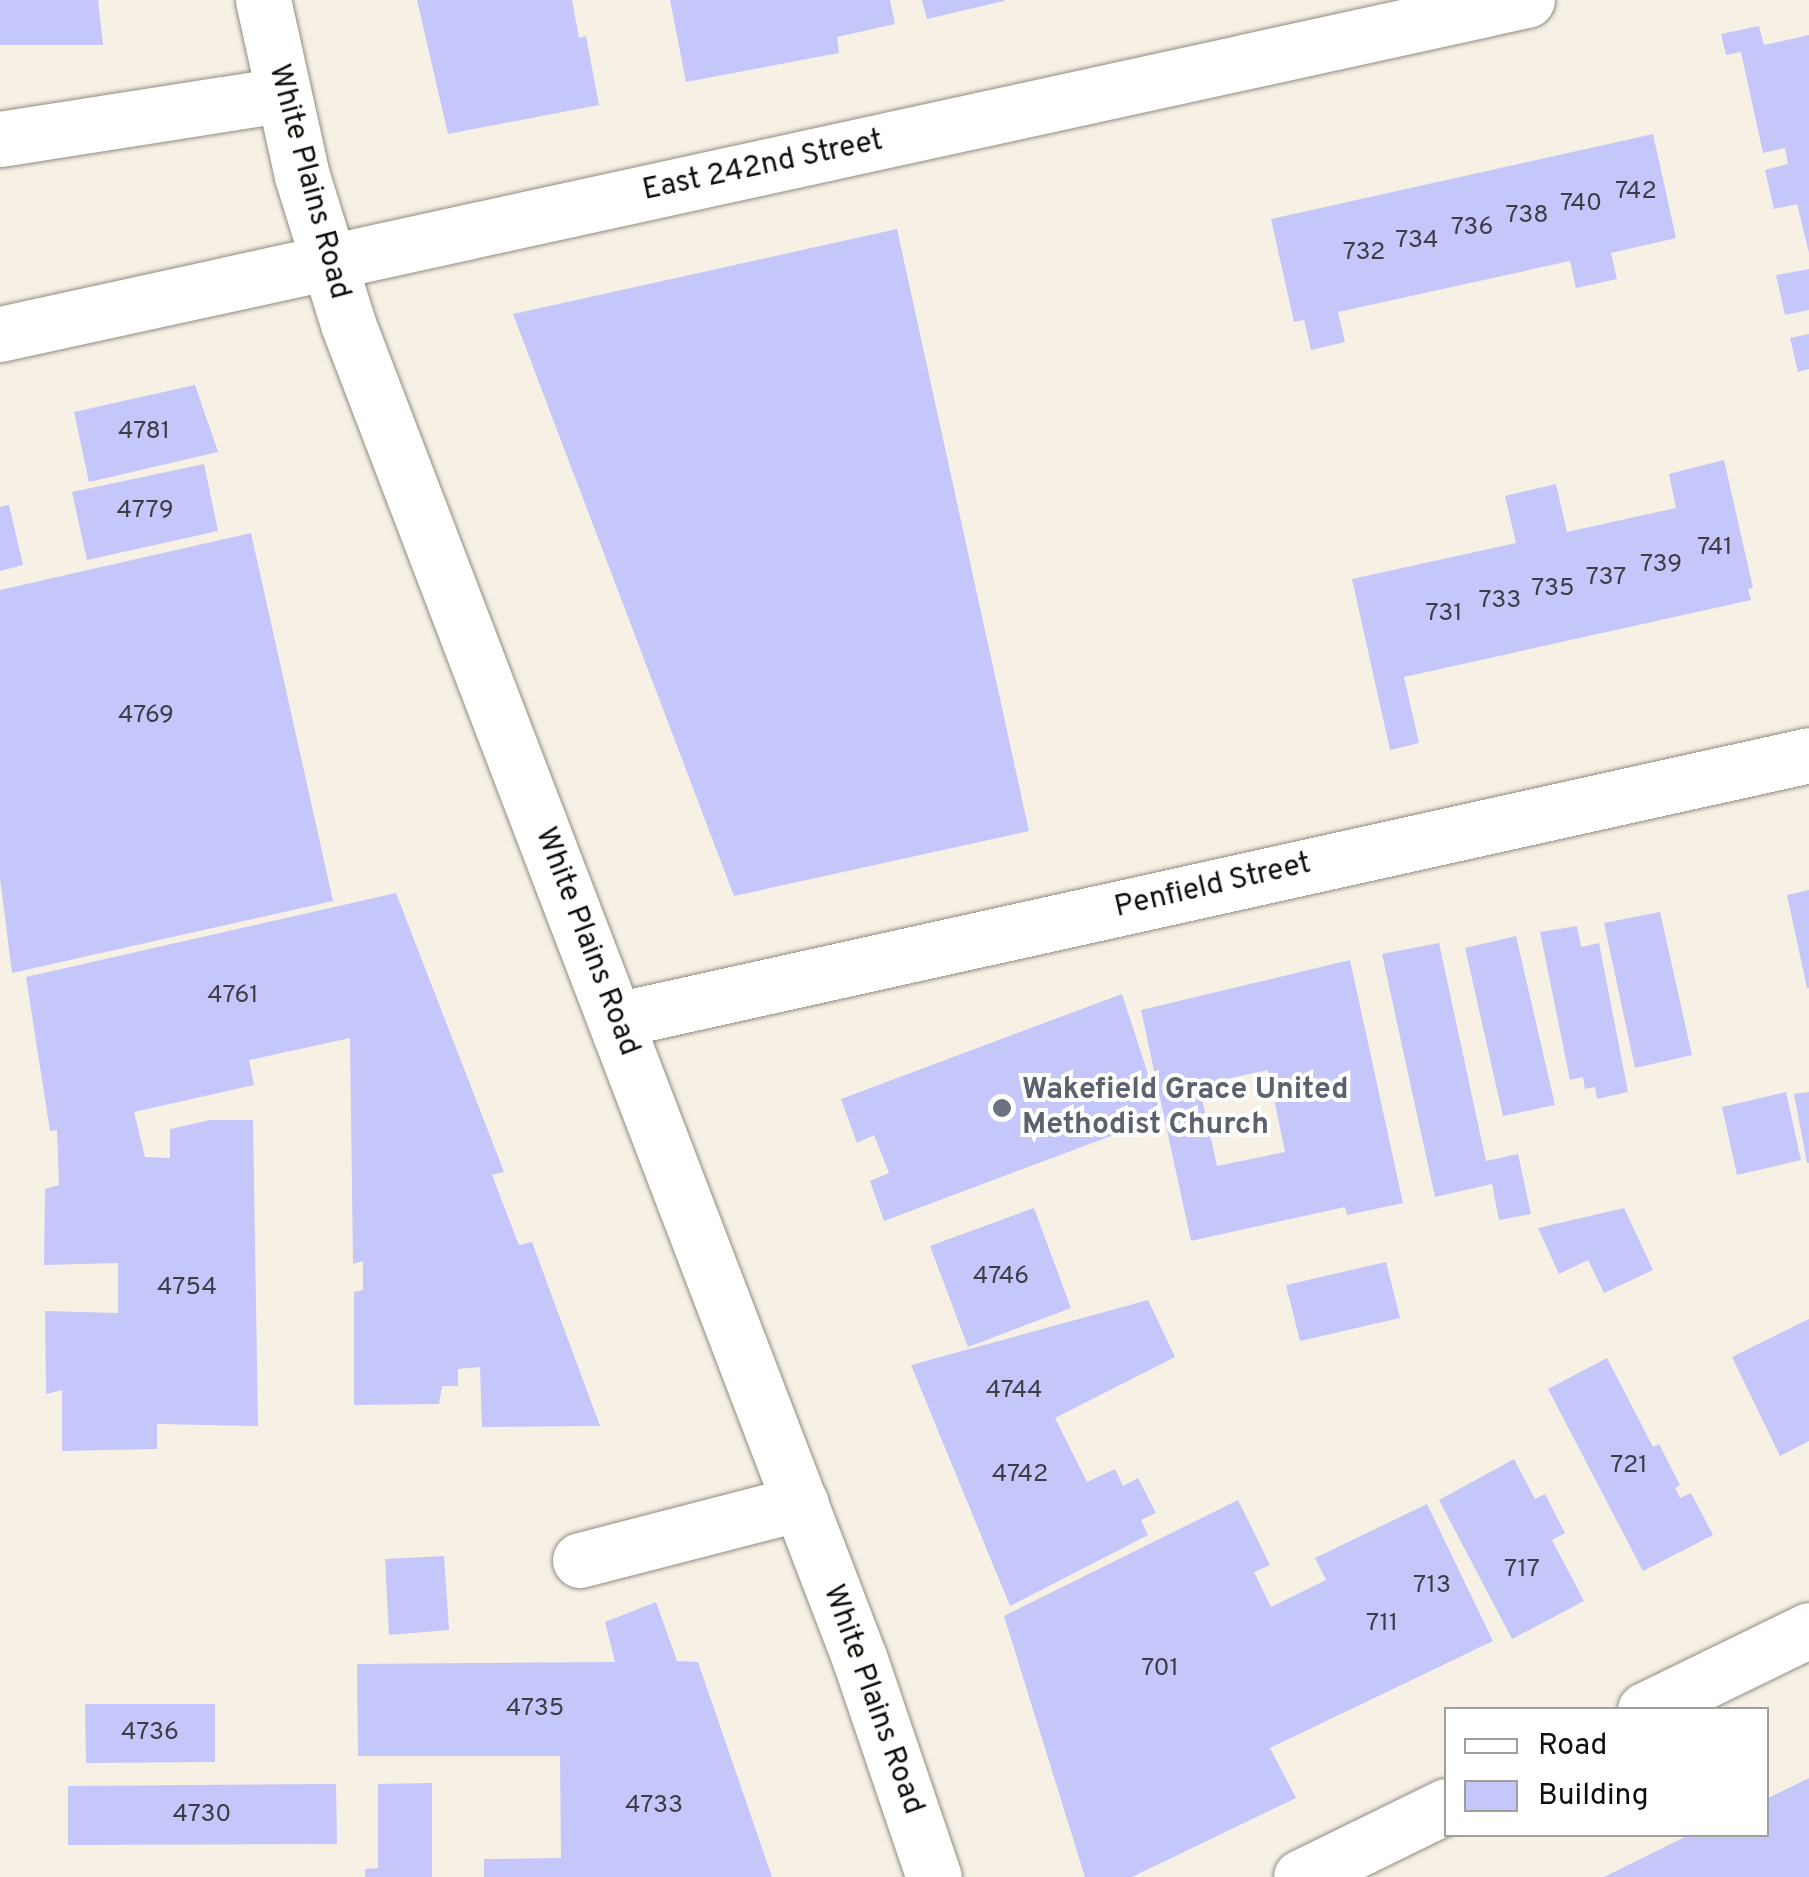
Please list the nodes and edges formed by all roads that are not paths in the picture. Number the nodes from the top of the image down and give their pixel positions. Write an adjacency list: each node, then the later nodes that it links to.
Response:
1 (263, 0): 3 (street, White Plains Road)
2 (1526, 0): 5 (street, East 242nd Street)
3 (282, 95): 4 (street); 5 (street, White Plains Road)
4 (0, 138)
5 (328, 262): 6 (street, East 242nd Street); 8 (street, White Plains Road)
6 (0, 334)
7 (1809, 755): 8 (street, Penfield Street)
8 (616, 1020): 9 (street, White Plains Road)
9 (801, 1503): 10 (street); 14 (street, White Plains Road)
10 (580, 1560)
11 (1809, 1630): 12 (street)
12 (1651, 1707)
13 (1444, 1807): 15 (street)
14 (934, 1877)
15 (1301, 1877)

